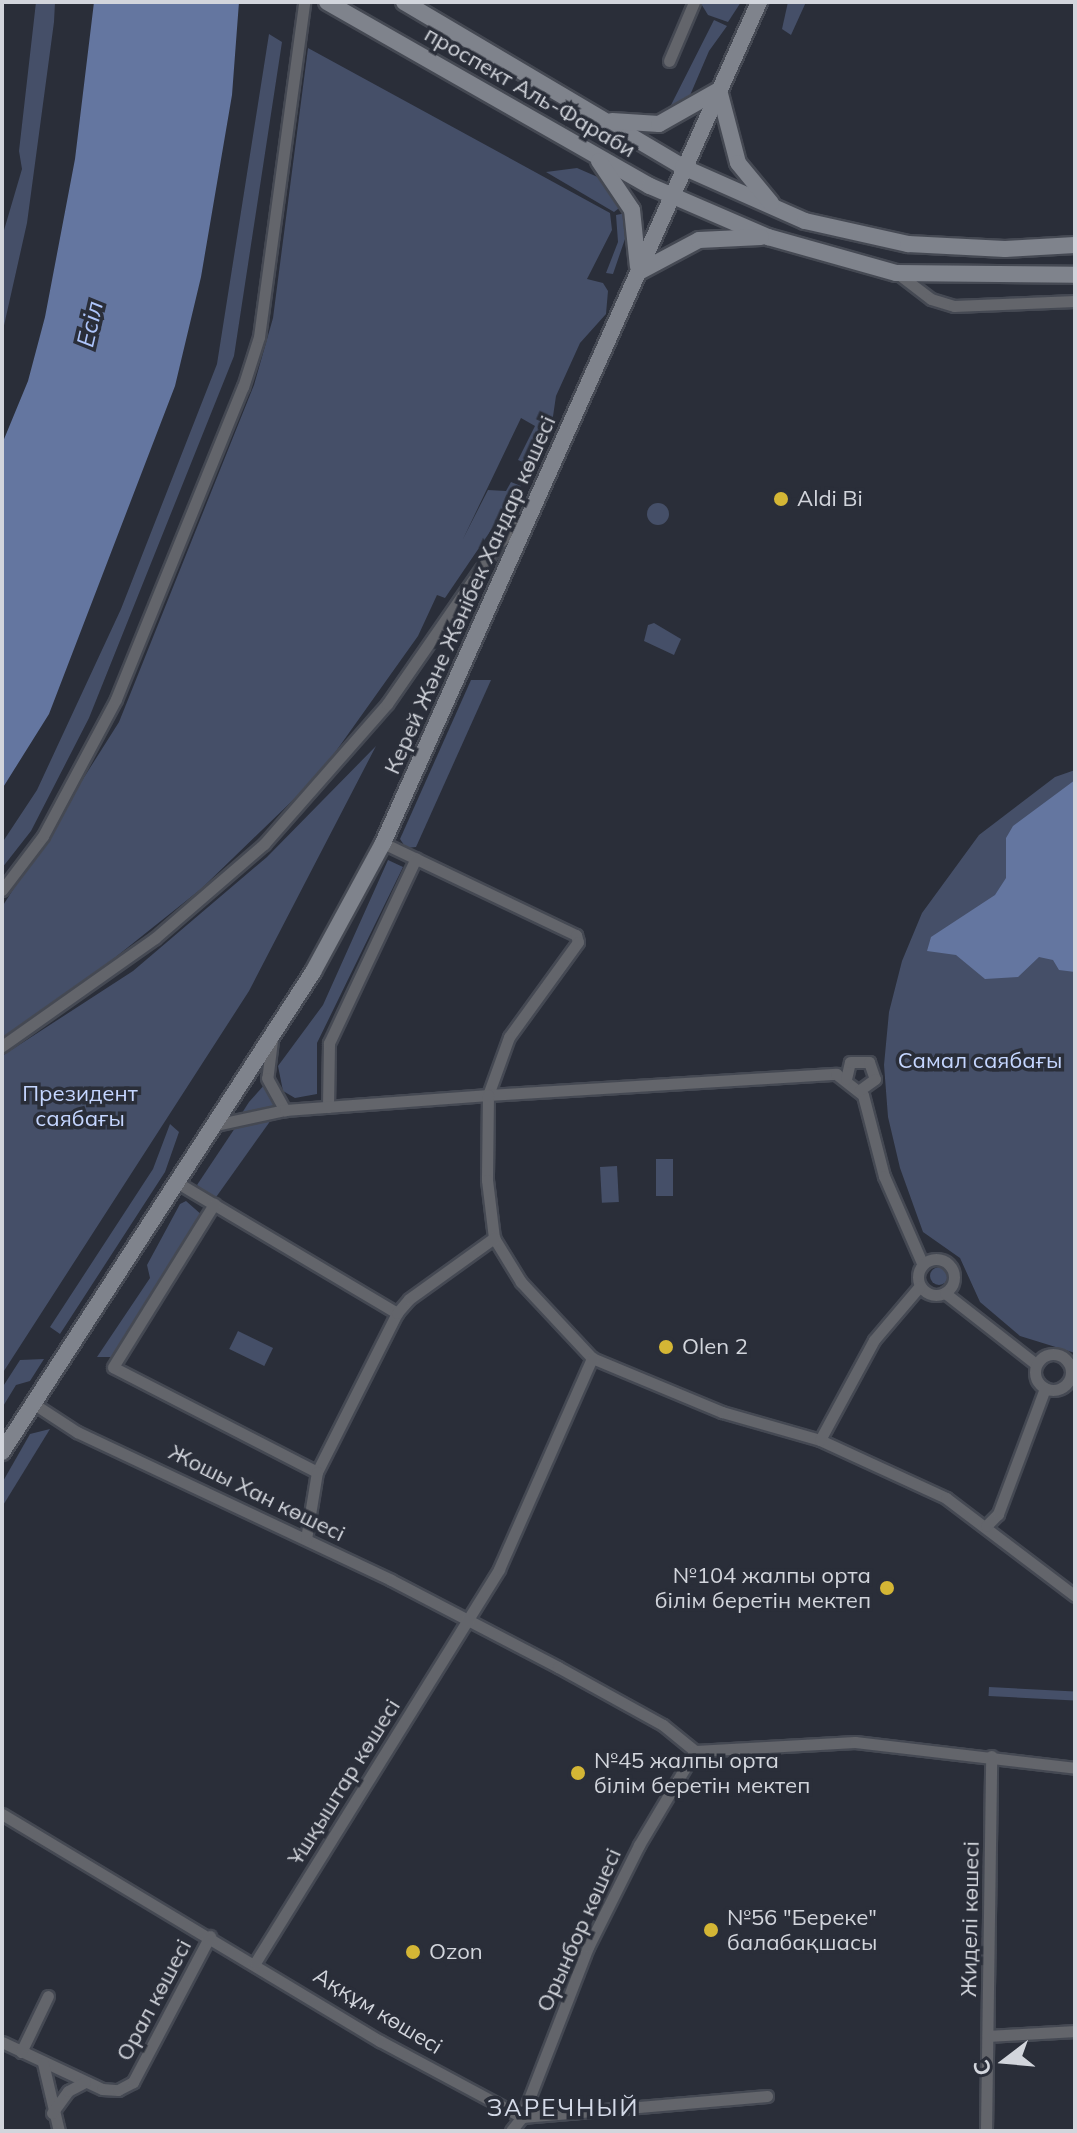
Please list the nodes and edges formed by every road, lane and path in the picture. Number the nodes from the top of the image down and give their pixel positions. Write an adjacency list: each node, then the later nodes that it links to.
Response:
1 (304, 2): 22 (street)
2 (327, 2): 9 (main road, проспект Аль-Фараби)
3 (404, 2): 8 (main road, проспект Аль-Фараби)
4 (694, 2): 6 (street)
5 (759, 2): 7 (main road, Керей Және Жәнібек Хандар көшесі)
6 (669, 61)
7 (719, 90): 8 (main road); 10 (main road, Керей Және Жәнібек Хандар көшесі); 12 (main road)
8 (602, 119): 10 (main road, проспект Аль-Фараби)
9 (594, 154): 11 (main road, проспект Аль-Фараби); 15 (main road)
10 (683, 167): 11 (main road, Керей Және Жәнібек Хандар көшесі); 12 (main road, проспект Аль-Фараби)
11 (670, 196): 13 (main road, проспект Аль-Фараби); 15 (main road, Керей Және Жәнібек Хандар көшесі)
12 (774, 207): 14 (main road, проспект Аль-Фараби)
13 (768, 237): 15 (main road); 16 (main road)
14 (1075, 245)
15 (639, 272): 19 (main road, Керей Және Жәнібек Хандар көшесі)
16 (896, 273): 17 (main road); 18 (street)
17 (1075, 275)
18 (1075, 301)
19 (529, 515): 20 (main road, Керей Және Жәнібек Хандар көшесі); 24 (street)
20 (383, 843): 21 (street); 23 (main road, Керей Және Жәнібек Хандар көшесі)
21 (416, 858): 27 (street); 28 (street)
22 (2, 890)
23 (272, 1036): 29 (street); 30 (main road, Керей Және Жәнібек Хандар көшесі)
24 (2, 1046)
25 (846, 1079): 26 (street); 26 (street); 27 (street)
26 (860, 1090): 34 (street)
27 (488, 1095): 28 (street); 33 (street)
28 (328, 1107): 29 (street)
29 (285, 1110): 30 (street)
30 (215, 1125): 31 (main road, Керей Және Жәнібек Хандар көшесі)
31 (178, 1183): 32 (street); 42 (main road, Керей Және Жәнібек Хандар көшесі)
32 (214, 1204): 37 (street); 45 (street)
33 (494, 1238): 37 (street); 38 (street)
34 (922, 1263): 35 (street); 36 (street)
35 (920, 1286): 36 (street); 43 (street)
36 (945, 1293): 39 (street)
37 (397, 1313): 45 (street)
38 (592, 1358): 43 (street); 49 (street, Ұшқыштар көшесі)
39 (1036, 1364): 40 (street); 41 (street)
40 (1072, 1382): 41 (street)
41 (1045, 1388): 46 (street)
42 (31, 1402): 44 (main road, Керей Және Жәнібек Хандар көшесі); 47 (street, Жошы Хан көшесі)
43 (820, 1440): 46 (street)
44 (2, 1452)
45 (317, 1472): 47 (street)
46 (986, 1526): 48 (street)
47 (306, 1539): 49 (street, Жошы Хан көшесі)
48 (1075, 1596)
49 (466, 1622): 50 (street, Жошы Хан көшесі); 55 (street, Ұшқыштар көшесі)
50 (695, 1751): 51 (street); 65 (street, Орынбор көшесі)
51 (991, 1756): 52 (street); 58 (street, Жиделі көшесі)
52 (1075, 1768)
53 (2, 1814): 54 (street, Аққұм көшесі)
54 (210, 1936): 55 (street, Аққұм көшесі); 62 (street, Орал көшесі)
55 (255, 1963): 65 (street, Аққұм көшесі)
56 (48, 1996): 60 (street)
57 (1075, 2031): 58 (street)
58 (988, 2036): 68 (street, Жиделі көшесі)
59 (2, 2042): 60 (street, Орал көшесі)
60 (21, 2052): 61 (street, Орал көшесі)
61 (43, 2063): 62 (street, Орал көшесі); 64 (street)
62 (85, 2082): 64 (street)
63 (767, 2096): 65 (street)
64 (52, 2113): 66 (street)
65 (522, 2117): 67 (street, Орынбор көшесі)
66 (59, 2131)
67 (511, 2131)
68 (986, 2131)

